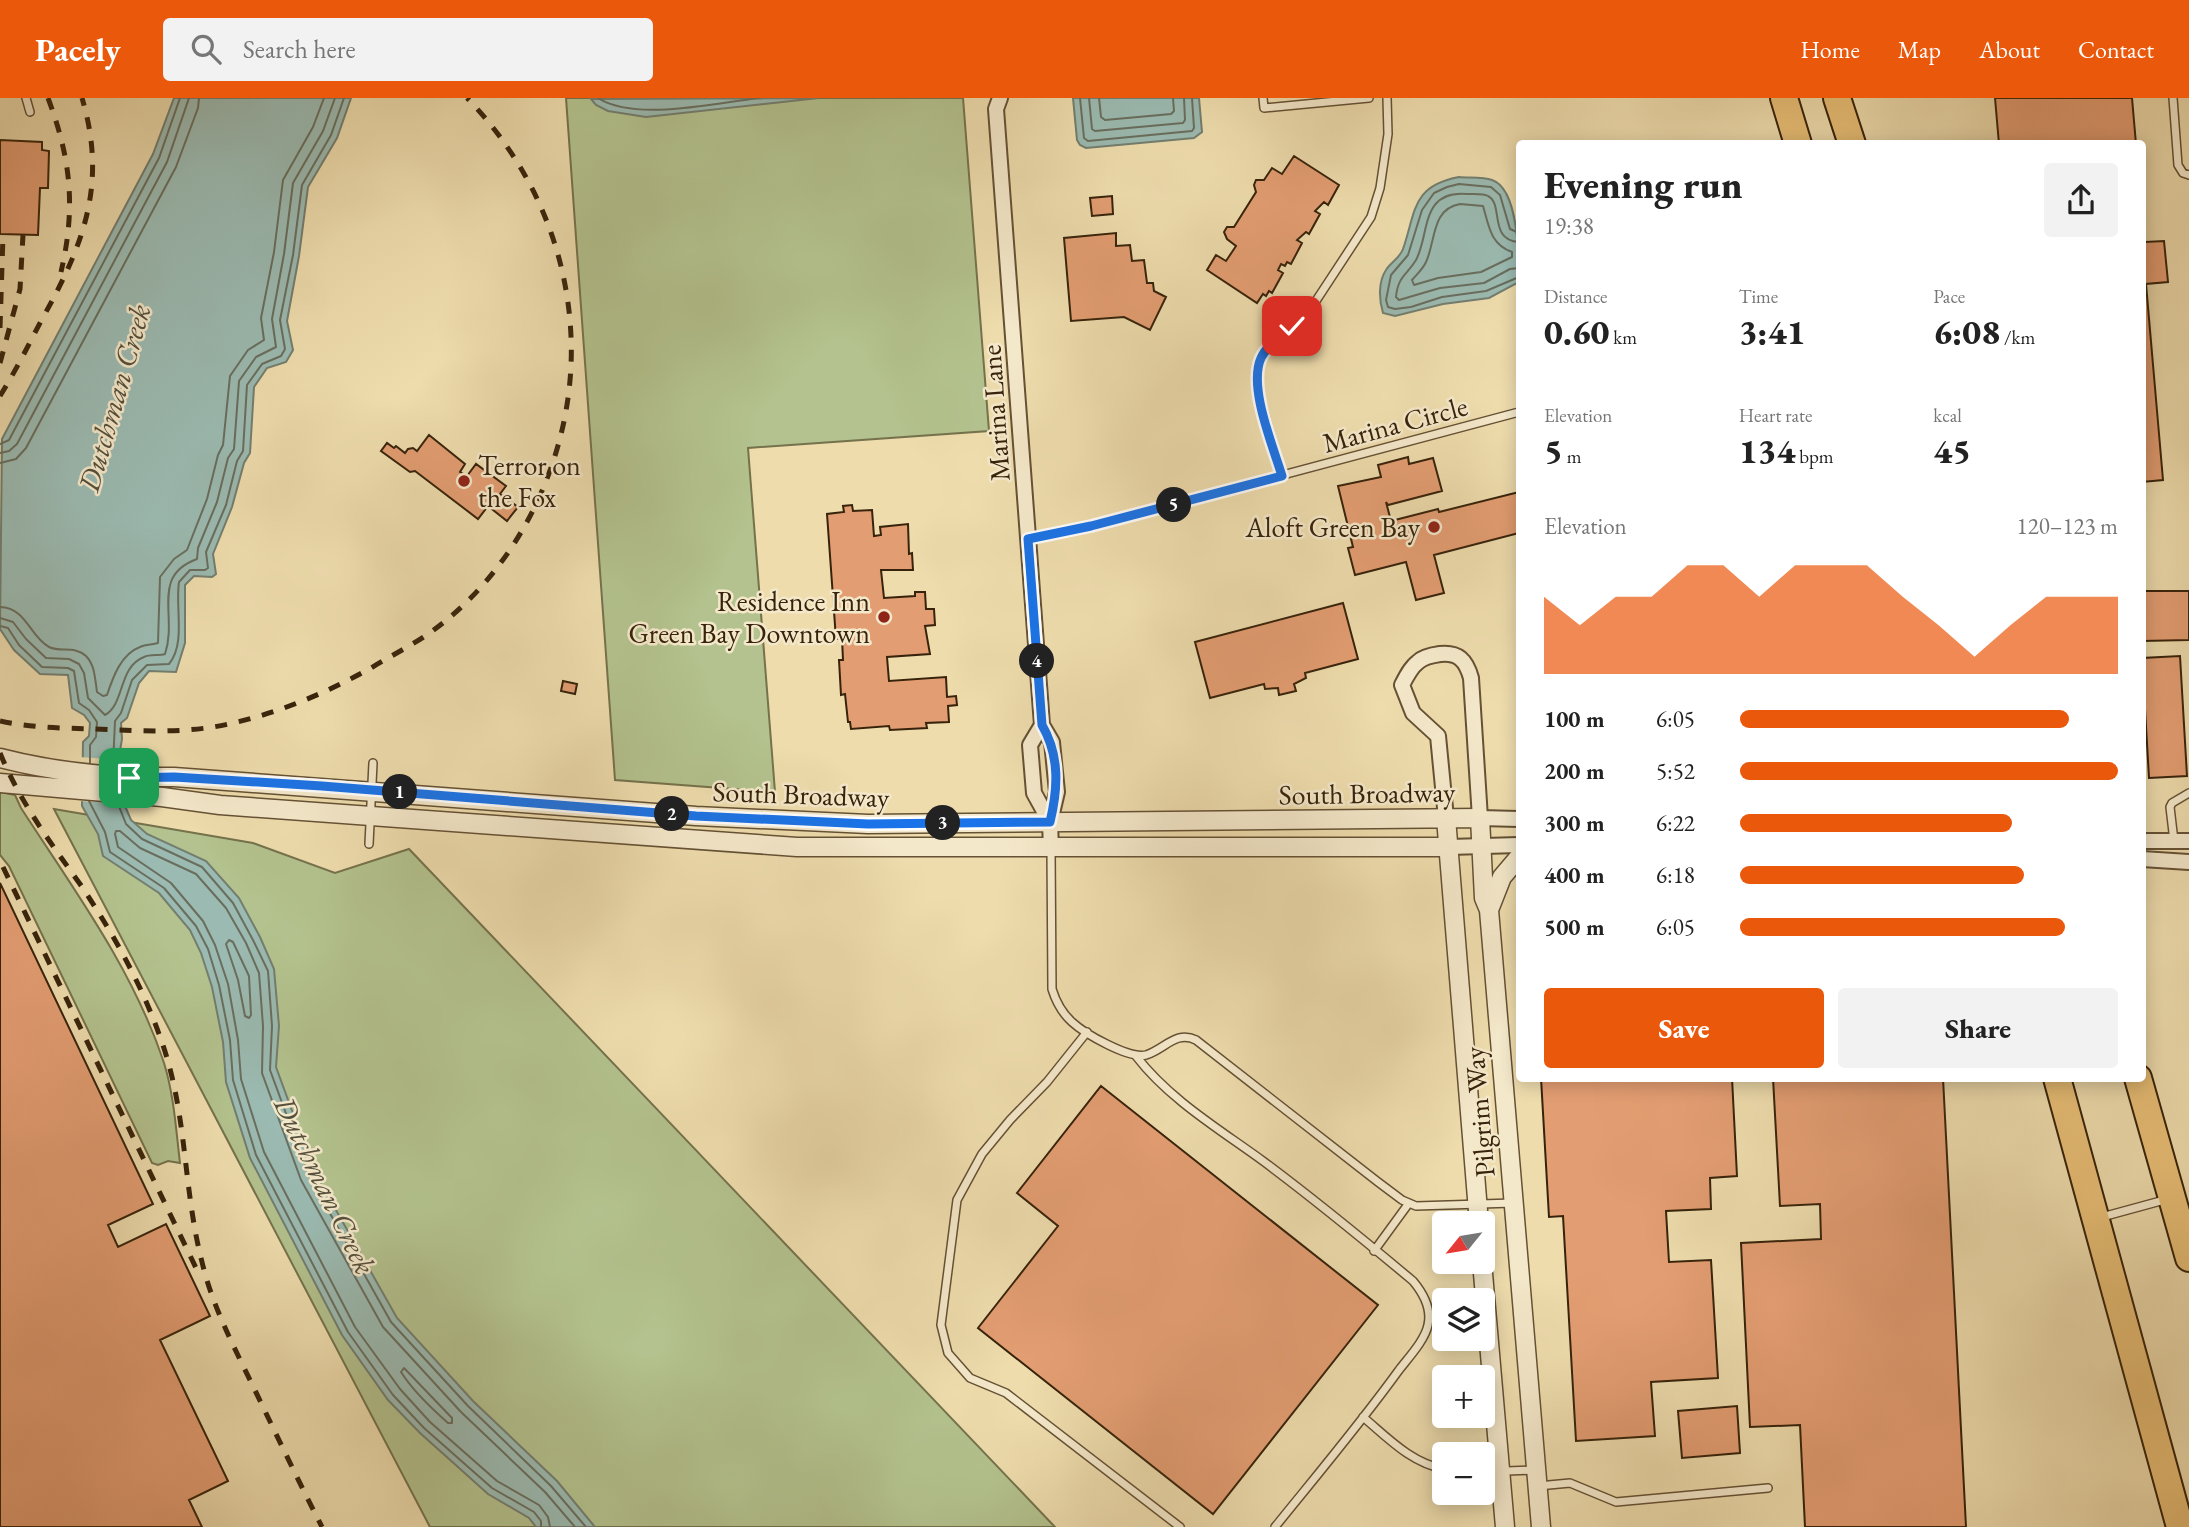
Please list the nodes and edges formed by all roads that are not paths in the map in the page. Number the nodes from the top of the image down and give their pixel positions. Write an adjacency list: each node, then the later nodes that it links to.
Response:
1 (26, 98): 10 (lane)
2 (1000, 98): 16 (street, Marina Lane)
3 (1263, 98): 9 (lane)
4 (1369, 98): 9 (lane)
5 (1387, 98): 15 (lane)
6 (1784, 98): 11 (highway)
7 (1838, 98): 12 (highway)
8 (2173, 98): 13 (lane)
9 (1335, 100)
10 (30, 112)
11 (1797, 140)
12 (1851, 140)
13 (2189, 175)
14 (1516, 413): 15 (lane, Marina Circle)
15 (1282, 476): 16 (lane, Marina Circle)
16 (1028, 539): 17 (street, Marina Lane)
17 (1042, 725): 29 (street, Marina Lane); 29 (street, Marina Lane)
18 (0, 758): 20 (street, South Broadway)
19 (373, 763): 23 (lane)
20 (73, 781): 21 (street, South Broadway); 22 (street, South Broadway)
21 (0, 783)
22 (129, 786): 23 (street, South Broadway); 25 (street, South Broadway)
23 (372, 790): 25 (lane); 29 (street, South Broadway)
24 (2189, 793): 32 (lane)
25 (370, 816): 33 (lane); 37 (street, South Broadway)
26 (1446, 818): 27 (street, South Broadway); 27 (street); 29 (street, South Broadway); 36 (street, Pilgrim Way)
27 (1480, 818): 28 (street, South Broadway); 35 (street, Pilgrim Way)
28 (1516, 819)
29 (1050, 822): 37 (street, Marina Lane)
30 (2146, 841): 32 (street)
31 (2189, 841): 32 (street)
32 (2174, 842)
33 (369, 844)
34 (1516, 845): 35 (street, South Broadway)
35 (1480, 846): 36 (street, South Broadway); 41 (street, Pilgrim Way)
36 (1449, 847): 37 (street, South Broadway); 48 (street, Pilgrim Way)
37 (1051, 849): 42 (lane)
38 (2146, 859): 40 (street)
39 (1516, 861): 41 (street)
40 (2189, 862)
41 (1489, 911): 49 (street, Pilgrim Way)
42 (1087, 1032): 43 (lane); 62 (lane)
43 (1136, 1056): 47 (lane); 52 (lane)
44 (2058, 1082): 51 (highway)
45 (2139, 1082): 46 (highway)
46 (2172, 1198): 51 (lane); 53 (highway)
47 (1409, 1203): 48 (lane); 52 (lane)
48 (1477, 1203): 49 (lane); 50 (street, Pilgrim Way)
49 (1513, 1203): 59 (street, Pilgrim Way)
50 (1478, 1211)
51 (2096, 1219): 66 (highway)
52 (1374, 1251): 55 (lane)
53 (2189, 1258)
54 (1482, 1274): 56 (street)
55 (1363, 1417): 57 (lane); 63 (lane)
56 (1489, 1442)
57 (1432, 1466)
58 (1495, 1472): 59 (lane)
59 (1535, 1478): 60 (lane); 65 (street, Pilgrim Way)
60 (1768, 1488)
61 (1495, 1490): 64 (street)
62 (1180, 1527)
63 (1275, 1527)
64 (1505, 1527)
65 (1541, 1527)
66 (2180, 1527)

